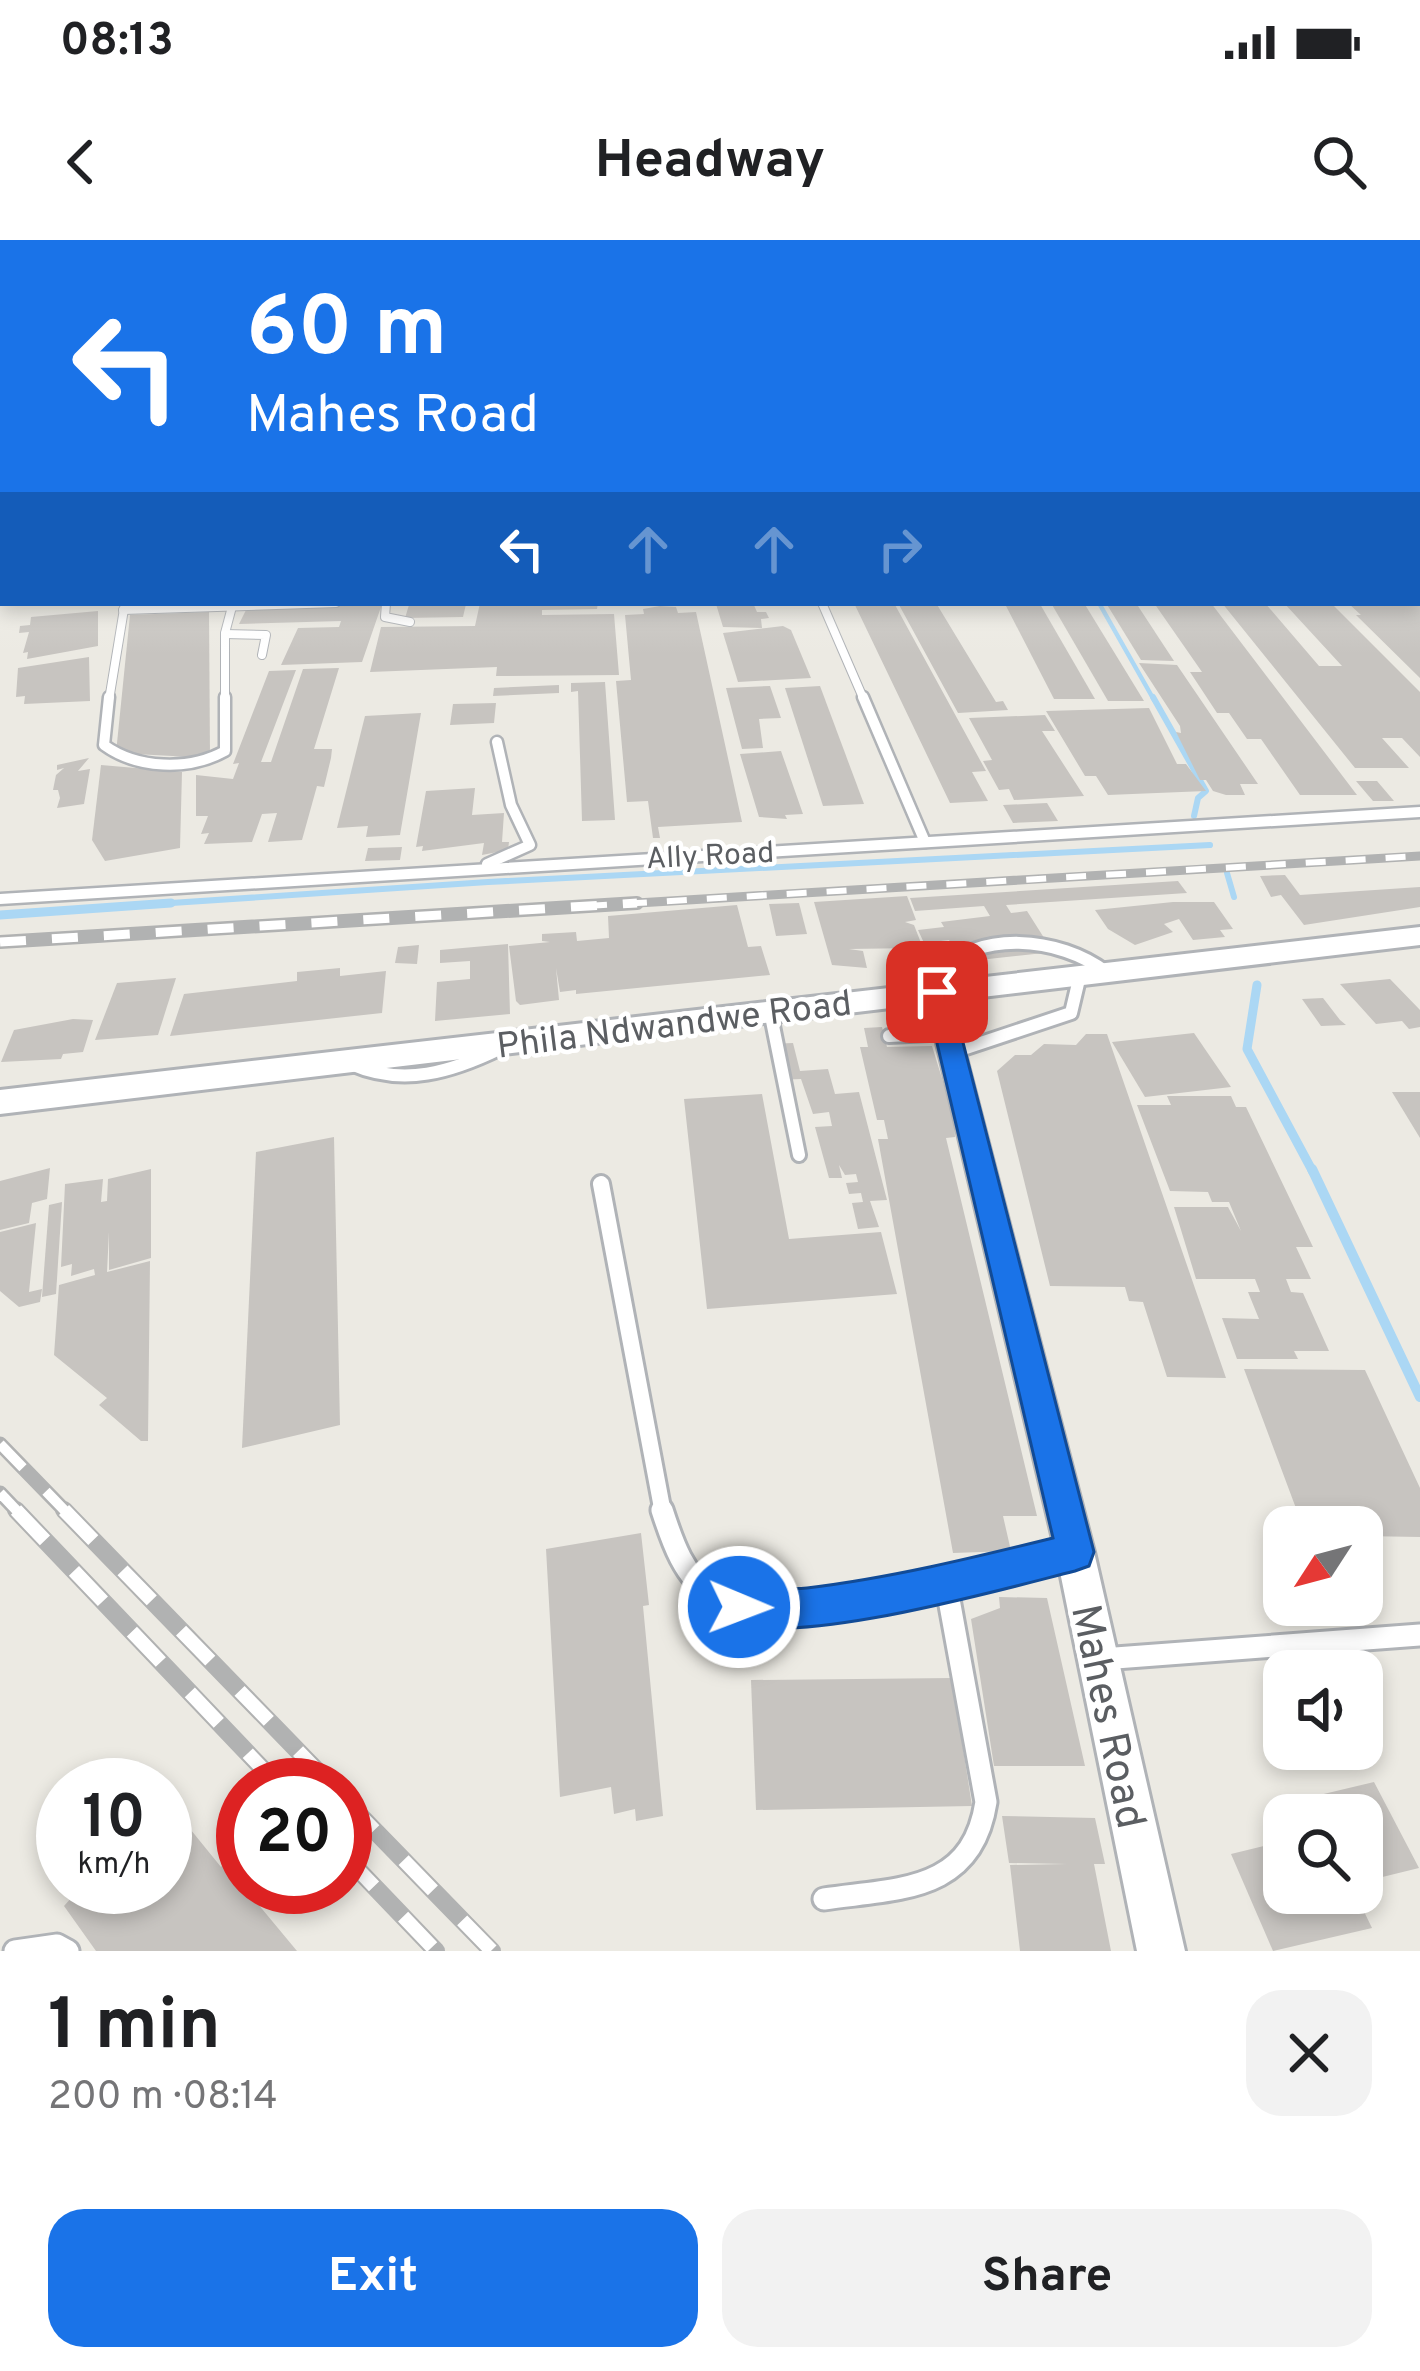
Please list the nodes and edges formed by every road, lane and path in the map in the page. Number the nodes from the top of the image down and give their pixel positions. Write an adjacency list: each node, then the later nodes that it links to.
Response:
1 (124, 606): 6 (lane)
2 (232, 606): 6 (lane)
3 (386, 606): 5 (lane)
4 (823, 606): 10 (lane)
5 (410, 622)
6 (225, 634): 7 (lane)
7 (262, 656)
8 (497, 742): 11 (lane)
9 (1420, 812): 10 (lane, Ally Road)
10 (925, 842): 11 (lane, Ally Road)
11 (477, 869): 12 (lane, Ally Road)
12 (0, 899)
13 (1420, 936): 14 (street, Phila Ndwandwe Road)
14 (1093, 974): 15 (street, Phila Ndwandwe Road); 18 (lane)
15 (937, 992): 16 (street, Phila Ndwandwe Road); 18 (street, Mahes Road)
16 (770, 1011): 19 (street, Phila Ndwandwe Road); 20 (lane)
17 (889, 1036): 18 (lane)
18 (951, 1043): 22 (street, Mahes Road)
19 (0, 1102)
20 (799, 1155)
21 (601, 1184): 23 (lane)
22 (1075, 1552): 23 (lane); 25 (street, Mahes Road)
23 (946, 1583): 26 (lane)
24 (1420, 1635): 25 (lane)
25 (1097, 1659): 29 (street, Mahes Road)
26 (824, 1899)
27 (15, 1951): 28 (lane)
28 (68, 1951)
29 (1162, 1951)

